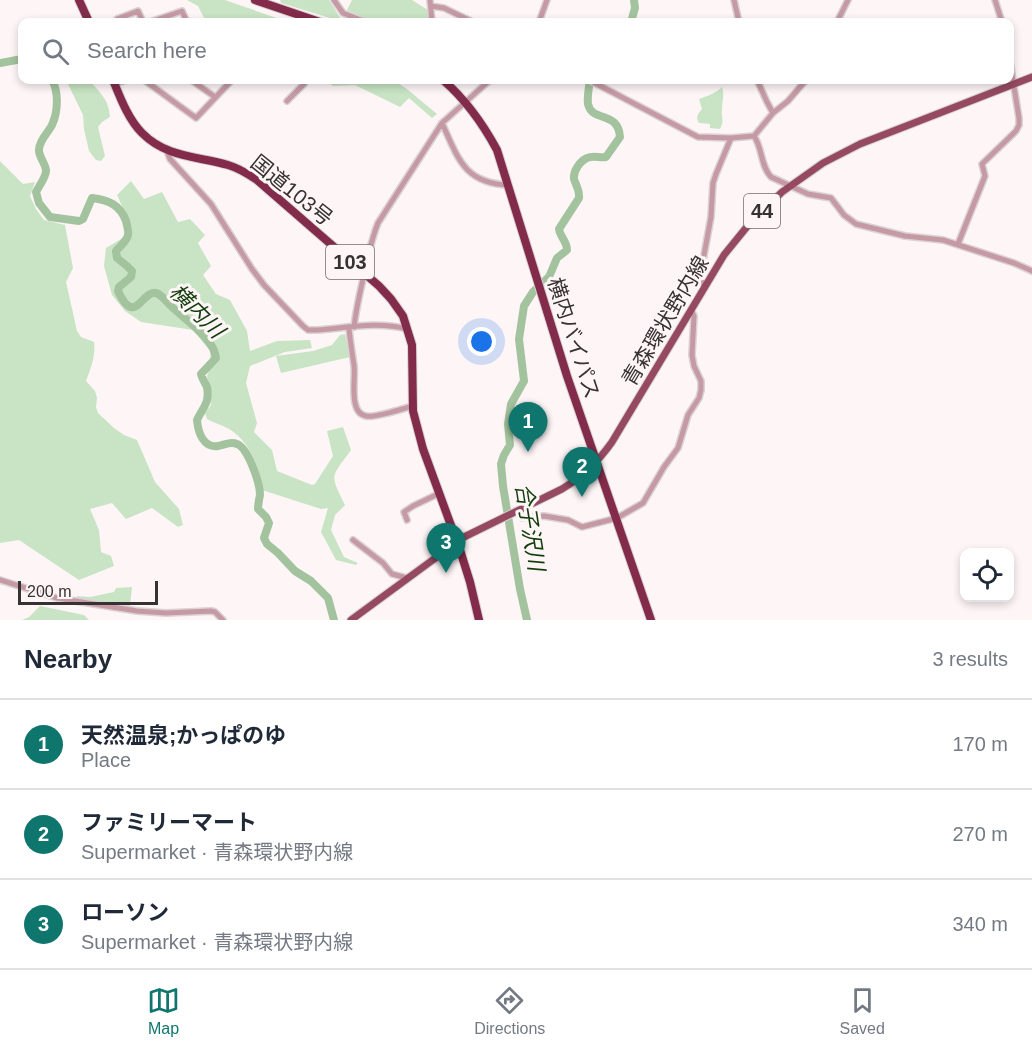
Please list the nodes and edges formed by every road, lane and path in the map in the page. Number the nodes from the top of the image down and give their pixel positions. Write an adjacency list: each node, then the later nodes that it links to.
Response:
1 (79, 0): 9 (highway)
2 (255, 0): 14 (highway)
3 (334, 0): 15 (street)
4 (547, 0): 18 (street)
5 (734, 0): 19 (street)
6 (848, 0): 20 (street)
7 (994, 0): 21 (street)
8 (431, 2): 16 (street); 17 (street)
9 (87, 18)
10 (120, 18): 11 (street)
11 (141, 18)
12 (162, 18): 13 (street)
13 (185, 18)
14 (308, 18)
15 (356, 18)
16 (432, 18)
17 (464, 18)
18 (540, 18)
19 (738, 18)
20 (839, 18)
21 (1001, 18)
22 (1032, 77): 34 (main road, 青森環状野内線 / 44)
23 (115, 84): 42 (highway, 国道103号 / 103)
24 (149, 84): 35 (street)
25 (197, 84): 35 (street)
26 (228, 84): 35 (street)
27 (304, 84): 36 (street)
28 (448, 84): 37 (highway, 横内バイパス)
29 (486, 84): 37 (street)
30 (597, 84): 41 (street)
31 (759, 84): 38 (street)
32 (803, 84): 38 (street)
33 (1013, 84): 44 (main road, 青森環状野内線 / 44); 45 (street)
34 (1014, 84)
35 (215, 97)
36 (287, 101)
37 (465, 103): 39 (street); 43 (highway, 横内バイパス)
38 (773, 114): 40 (street)
39 (442, 123): 43 (street); 47 (street)
40 (754, 136): 41 (street); 44 (street)
41 (731, 138): 48 (street)
42 (167, 151): 47 (highway, 国道103号 / 103); 50 (street)
43 (508, 185): 53 (highway, 横内バイパス)
44 (791, 186): 45 (street); 48 (main road, 青森環状野内線 / 44)
45 (958, 244): 46 (street)
46 (1032, 271)
47 (364, 274): 50 (street); 51 (highway, 国道103号 / 103)
48 (704, 285): 49 (main road, 青森環状野内線 / 44)
49 (691, 309): 53 (main road, 青森環状野内線 / 44); 56 (street)
50 (352, 327): 51 (street); 52 (street)
51 (408, 330): 52 (highway, 国道103号 / 103)
52 (412, 406): 54 (highway, 国道103号 / 103)
53 (596, 463): 55 (main road, 青森環状野内線 / 44); 56 (highway, 横内バイパス)
54 (440, 493): 57 (street); 59 (highway, 国道103号 / 103)
55 (515, 512): 56 (street); 59 (main road, 青森環状野内線 / 44)
56 (616, 518): 67 (highway, 横内バイパス)
57 (407, 520)
58 (353, 540): 60 (street)
59 (458, 542): 60 (main road, 青森環状野内線 / 44); 66 (highway, 103)
60 (407, 578): 63 (main road, 青森環状野内線 / 44)
61 (0, 580): 62 (street)
62 (137, 611): 64 (street); 65 (street)
63 (355, 619)
64 (137, 620)
65 (223, 620)
66 (479, 620)
67 (651, 620)

